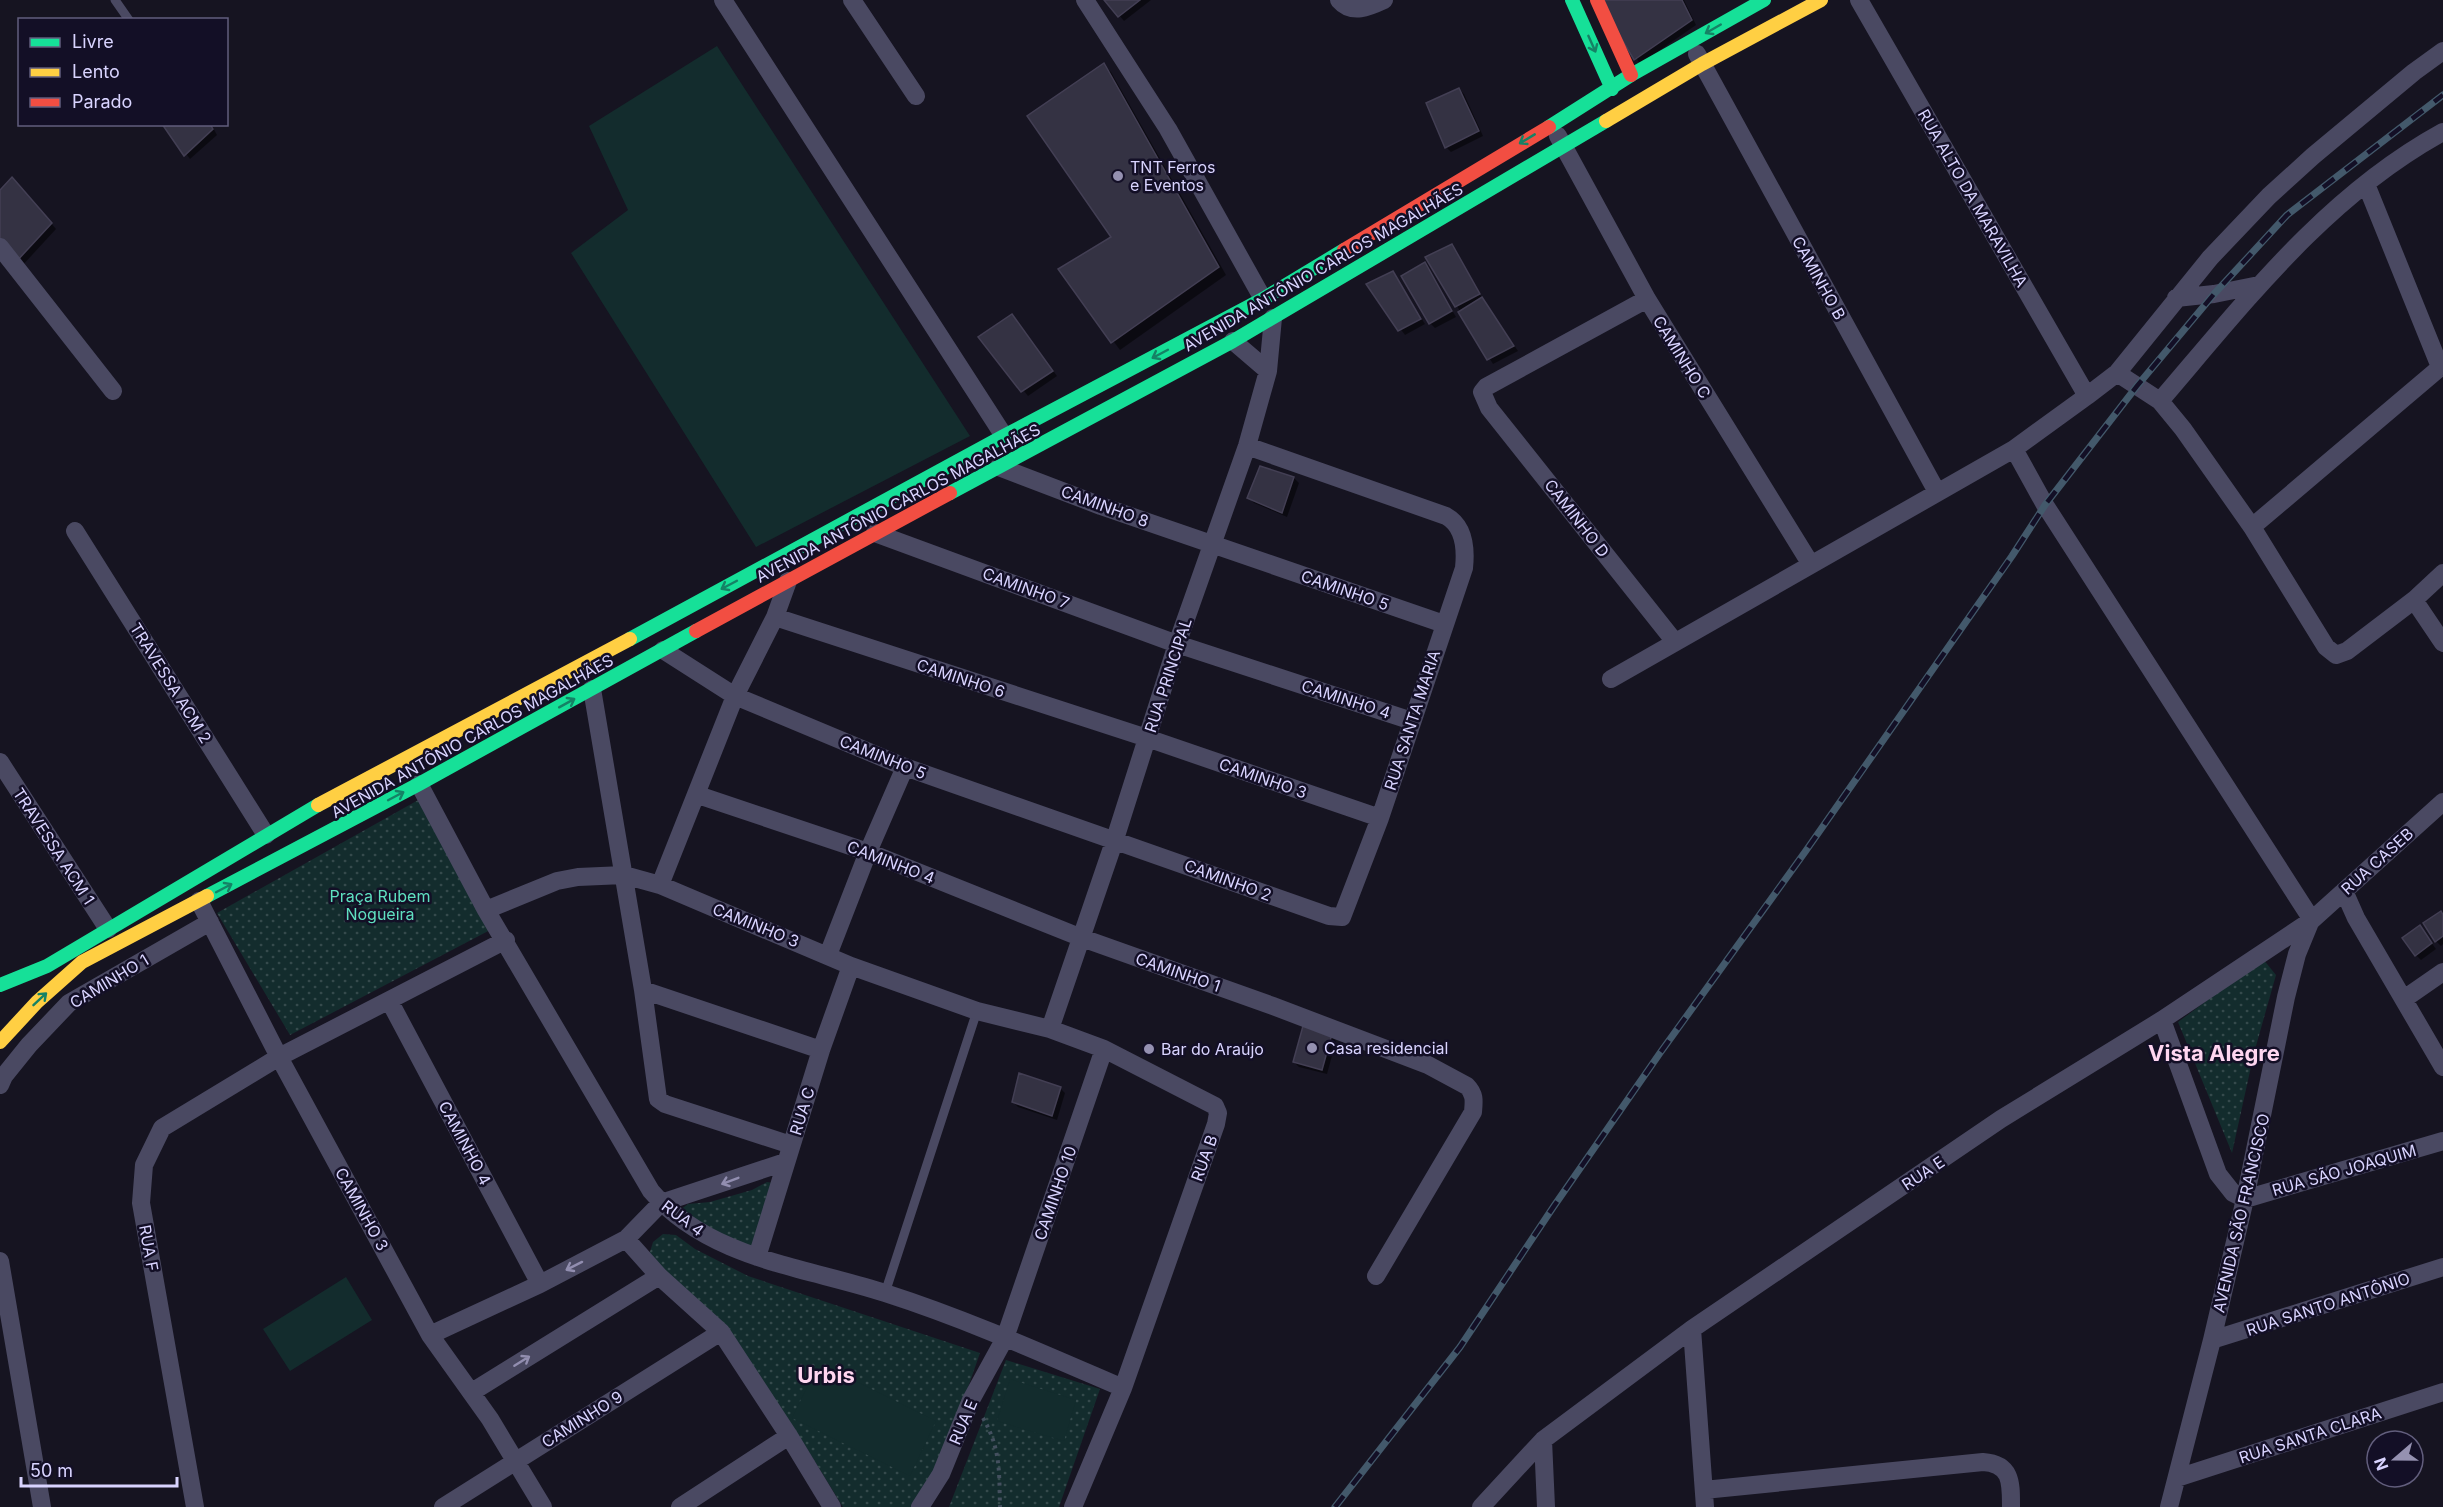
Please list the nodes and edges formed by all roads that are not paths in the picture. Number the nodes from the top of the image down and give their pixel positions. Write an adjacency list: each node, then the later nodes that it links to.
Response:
1 (115, 0): 12 (lane)
2 (723, 0): 36 (street)
3 (852, 0): 18 (street)
4 (1085, 0): 26 (street)
5 (1339, 0): 6 (street)
6 (1384, 0)
7 (1572, 0): 17 (main road, one-way to 17)
8 (1597, 0): 16 (main road)
9 (1764, 0): 13 (main road, AVENIDA ANTÔNIO CARLOS MAGALHÃES, one-way to 13)
10 (1821, 0): 15 (main road, AVENIDA ANTÔNIO CARLOS MAGALHÃES)
11 (1859, 0): 34 (street, RUA ALTO DA MARAVILHA)
12 (128, 18)
13 (1691, 42): 15 (street, CAMINHO B); 16 (main road, AVENIDA ANTÔNIO CARLOS MAGALHÃES)
14 (2443, 51): 25 (street)
15 (1702, 64): 21 (main road, AVENIDA ANTÔNIO CARLOS MAGALHÃES); 41 (street, CAMINHO B)
16 (1631, 75): 17 (main road, AVENIDA ANTÔNIO CARLOS MAGALHÃES)
17 (1612, 89): 19 (main road, AVENIDA ANTÔNIO CARLOS MAGALHÃES)
18 (916, 96)
19 (1552, 123): 21 (street, CAMINHO C); 26 (main road, AVENIDA ANTÔNIO CARLOS MAGALHÃES, one-way to 26)
20 (2443, 132): 22 (street)
21 (1563, 145): 27 (street, CAMINHO C); 28 (main road, AVENIDA ANTÔNIO CARLOS MAGALHÃES)
22 (2366, 184): 24 (street); 30 (street)
23 (0, 247): 33 (street)
24 (2259, 285): 25 (street); 35 (street)
25 (2176, 298): 32 (street)
26 (1263, 299): 28 (main road); 36 (main road, AVENIDA ANTÔNIO CARLOS MAGALHÃES, one-way to 36)
27 (1647, 299): 46 (street, CAMINHO C); 52 (street, CAMINHO D)
28 (1273, 318): 29 (main road, AVENIDA ANTÔNIO CARLOS MAGALHÃES); 31 (street, RUA PRINCIPAL)
29 (1233, 341): 31 (street); 39 (main road, AVENIDA ANTÔNIO CARLOS MAGALHÃES)
30 (2441, 366): 42 (street)
31 (1268, 371): 37 (street, RUA PRINCIPAL)
32 (2117, 373): 34 (street); 35 (street)
33 (113, 391)
34 (2087, 396): 38 (street)
35 (2160, 401): 42 (street)
36 (1004, 436): 39 (main road); 61 (main road, AVENIDA ANTÔNIO CARLOS MAGALHÃES, one-way to 61)
37 (1247, 446): 45 (street, RUA PRINCIPAL); 51 (street, RUA SANTA MARIA)
38 (2014, 449): 41 (street); 77 (street)
39 (1017, 458): 40 (main road, AVENIDA ANTÔNIO CARLOS MAGALHÃES)
40 (999, 467): 44 (main road, AVENIDA ANTÔNIO CARLOS MAGALHÃES); 45 (street, CAMINHO 8)
41 (1937, 492): 46 (street)
42 (2252, 527): 49 (street)
43 (75, 531): 68 (street, TRAVESSA ACM 2)
44 (875, 533): 48 (main road, AVENIDA ANTÔNIO CARLOS MAGALHÃES); 54 (street, CAMINHO 7)
45 (1211, 543): 51 (street, CAMINHO 5); 54 (street, RUA PRINCIPAL)
46 (1810, 563): 52 (street)
47 (2443, 573): 49 (street)
48 (788, 581): 50 (street); 55 (main road, AVENIDA ANTÔNIO CARLOS MAGALHÃES)
49 (2414, 600): 53 (street)
50 (775, 617): 58 (street); 60 (street, CAMINHO 6)
51 (1444, 624): 59 (street, RUA SANTA MARIA)
52 (1675, 642): 56 (street)
53 (2443, 642)
54 (1177, 644): 59 (street, CAMINHO 4); 60 (street, RUA PRINCIPAL)
55 (663, 650): 57 (main road, AVENIDA ANTÔNIO CARLOS MAGALHÃES); 58 (street, CAMINHO 5)
56 (1611, 679)
57 (592, 689): 64 (main road, AVENIDA ANTÔNIO CARLOS MAGALHÃES, one-way to 57); 71 (street)
58 (735, 696): 63 (street, CAMINHO 5); 65 (street)
59 (1412, 721): 67 (street, RUA SANTA MARIA)
60 (1147, 738): 67 (street, CAMINHO 3); 69 (street, RUA PRINCIPAL)
61 (406, 760): 64 (main road); 68 (main road, AVENIDA ANTÔNIO CARLOS MAGALHÃES)
62 (0, 762): 79 (street, TRAVESSA ACM 1)
63 (905, 767): 69 (street, CAMINHO 5); 70 (street)
64 (419, 784): 74 (main road, AVENIDA ANTÔNIO CARLOS MAGALHÃES, one-way to 64); 75 (street, RUA 4)
65 (698, 795): 70 (street, CAMINHO 4); 72 (street)
66 (2443, 802): 73 (street, RUA CASEB)
67 (1380, 818): 76 (street, RUA SANTA MARIA)
68 (266, 835): 79 (main road, AVENIDA ANTÔNIO CARLOS MAGALHÃES)
69 (1115, 839): 76 (street, CAMINHO 2); 80 (street, RUA PRINCIPAL)
70 (868, 852): 80 (street, CAMINHO 4); 82 (street)
71 (624, 875): 72 (street, CAMINHO 3); 75 (street, CAMINHO 3); 86 (street)
72 (660, 885): 82 (street, CAMINHO 3)
73 (2344, 891): 77 (street, RUA CASEB); 87 (street)
74 (198, 901): 78 (street, CAMINHO 3); 92 (main road, AVENIDA ANTÔNIO CARLOS MAGALHÃES, one-way to 74)
75 (486, 910): 81 (street, RUA 4)
76 (1342, 917)
77 (2312, 920): 90 (street, RUA E); 100 (street, AVENIDA SÃO FRANCISCO)
78 (210, 922): 95 (street, CAMINHO 3); 97 (street, CAMINHO 1)
79 (108, 929): 85 (main road, AVENIDA ANTÔNIO CARLOS MAGALHÃES)
80 (1082, 938): 91 (street, RUA PRINCIPAL); 107 (street, CAMINHO 1)
81 (506, 940): 88 (street); 101 (street, RUA 4)
82 (828, 955): 83 (street, CAMINHO 3)
83 (851, 966): 89 (street, RUA B); 94 (street, RUA C)
84 (2443, 972): 87 (street)
85 (0, 985)
86 (643, 990): 94 (street); 99 (street)
87 (2404, 999): 96 (street)
88 (390, 1002): 95 (street); 108 (street, CAMINHO 4)
89 (977, 1011): 91 (street, RUA B); 109 (lane)
90 (2162, 1020): 100 (street); 110 (street, RUA E)
91 (1050, 1029): 93 (street, RUA B)
92 (0, 1042)
93 (1104, 1049): 113 (street, CAMINHO 10); 115 (street, RUA B)
94 (821, 1050): 99 (street, RUA C)
95 (279, 1057): 112 (street, CAMINHO 3); 124 (street, RUA F)
96 (2443, 1067)
97 (0, 1085)
98 (2443, 1141): 100 (street, RUA SÃO JOAQUIM)
99 (788, 1153): 101 (street, one-way to 101); 103 (street, RUA C)
100 (2245, 1199): 114 (street, AVENIDA SÃO FRANCISCO)
101 (661, 1203): 102 (street); 103 (street, RUA 4)
102 (626, 1239): 106 (street); 108 (street, one-way to 108)
103 (758, 1257): 109 (street, RUA 4)
104 (0, 1261): 123 (street)
105 (2443, 1267): 114 (street, RUA SANTO ANTÔNIO)
106 (659, 1276): 111 (street); 116 (street, one-way to 106)
107 (1376, 1276)
108 (540, 1284): 112 (street)
109 (885, 1293): 113 (street, RUA 4)
110 (1692, 1329): 119 (street, RUA E); 122 (street)
111 (721, 1332): 118 (street); 120 (street, CAMINHO 9)
112 (430, 1335): 116 (street, CAMINHO 3)
113 (1005, 1338): 115 (street, RUA 4); 129 (street, RUA E)
114 (2212, 1340): 121 (street, AVENIDA SÃO FRANCISCO)
115 (1123, 1388): 130 (street, RUA B)
116 (472, 1392): 120 (street, CAMINHO 3)
117 (2443, 1392): 121 (street, RUA SANTA CLARA)
118 (789, 1437): 127 (street); 128 (street)
119 (1543, 1440): 131 (street, RUA E); 132 (street)
120 (514, 1461): 125 (street, CAMINHO 9); 126 (street, CAMINHO 3)
121 (2177, 1478): 134 (street, AVENIDA SÃO FRANCISCO)
122 (1704, 1498): 133 (street)
123 (42, 1507)
124 (195, 1507)
125 (443, 1507)
126 (543, 1507)
127 (680, 1507)
128 (832, 1507)
129 (920, 1507)
130 (1073, 1507)
131 (1481, 1507)
132 (1546, 1507)
133 (2011, 1507)
134 (2169, 1507)

